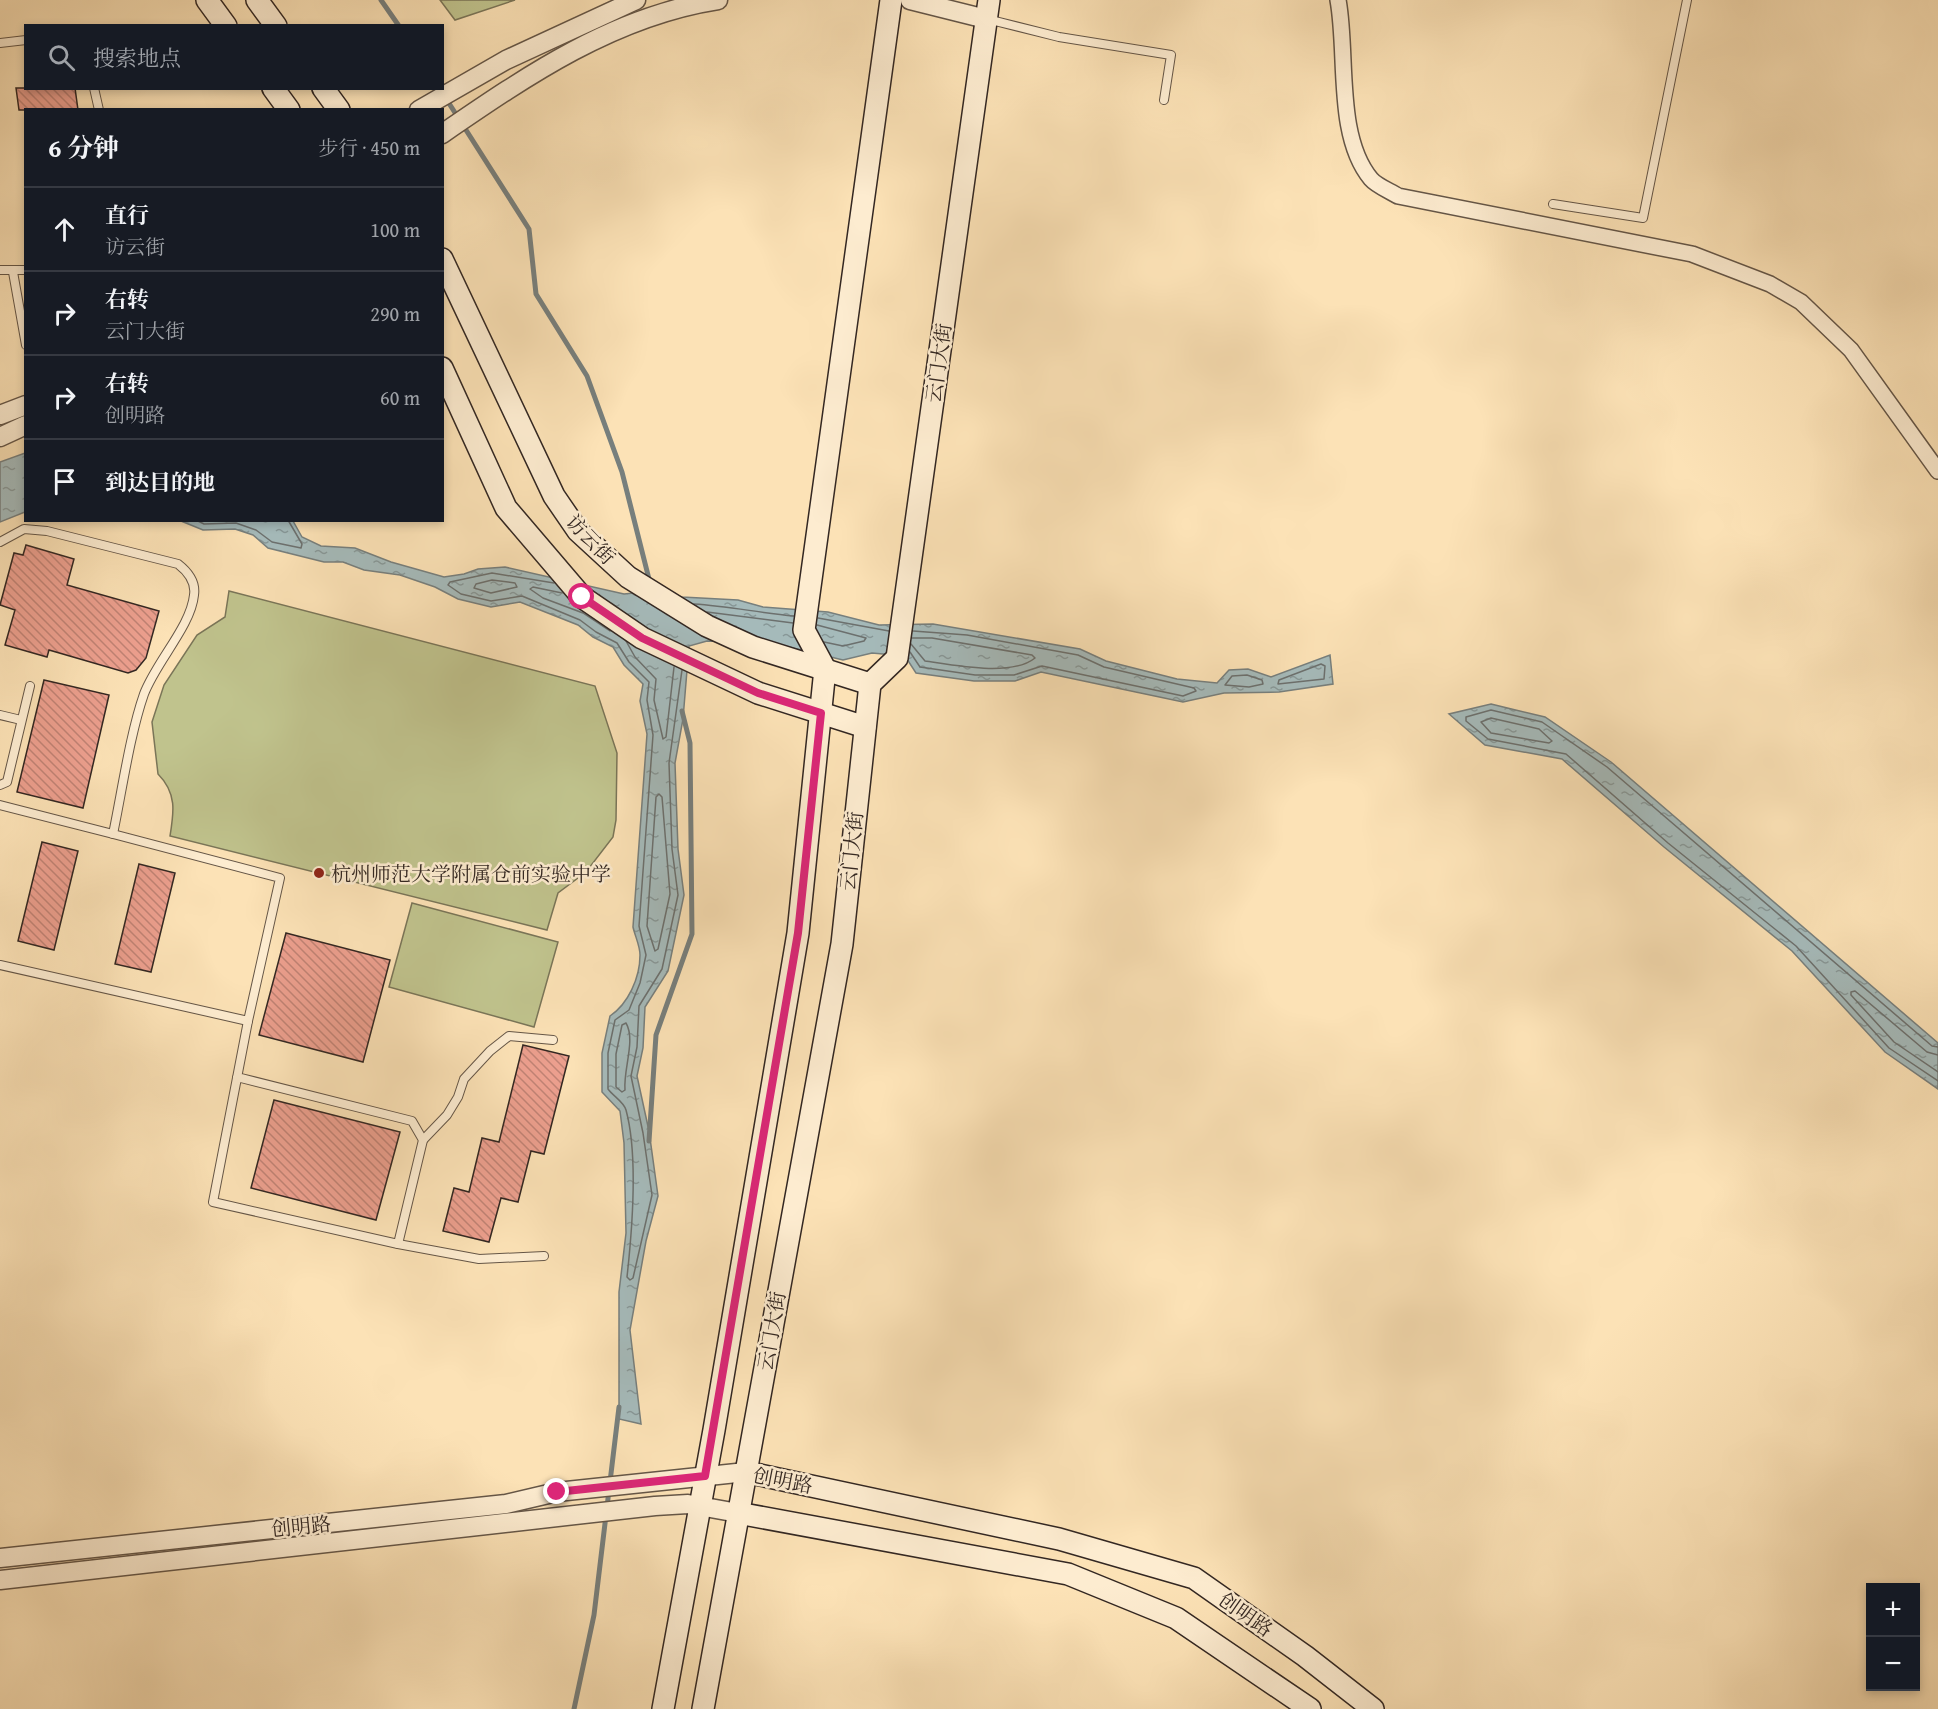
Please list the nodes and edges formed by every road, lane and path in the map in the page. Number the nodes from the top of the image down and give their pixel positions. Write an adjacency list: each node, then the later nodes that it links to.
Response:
1 (207, 0): 10 (main road)
2 (257, 0): 11 (main road)
3 (636, 0): 21 (street)
4 (718, 0): 22 (street)
5 (891, 0): 36 (main road)
6 (910, 0): 9 (street)
7 (1338, 0): 34 (street)
8 (1687, 0): 23 (lane)
9 (987, 9): 17 (lane); 37 (main road, 云门大街)
10 (225, 24)
11 (275, 24)
12 (24, 40): 13 (lane)
13 (0, 43)
14 (94, 90): 18 (lane)
15 (274, 90): 19 (main road)
16 (324, 90): 20 (main road)
17 (1164, 100)
18 (99, 108)
19 (288, 108)
20 (338, 108)
21 (422, 108)
22 (444, 133)
23 (1553, 204)
24 (444, 263): 36 (main road, 访云街)
25 (0, 270): 27 (lane)
26 (24, 270): 27 (lane)
27 (12, 272): 28 (lane)
28 (24, 335)
29 (444, 372): 39 (main road)
30 (24, 406): 31 (street)
31 (0, 415)
32 (24, 426): 33 (street)
33 (0, 437)
34 (1938, 471)
35 (0, 542): 45 (lane)
36 (825, 669): 37 (main road, 访云街); 39 (main road, 云门大街)
37 (870, 684): 42 (main road, 云门大街)
38 (30, 686): 41 (lane)
39 (821, 713): 42 (main road); 54 (main road, 云门大街)
40 (0, 715): 41 (lane)
41 (21, 720): 43 (lane)
42 (865, 727): 53 (main road, 云门大街)
43 (0, 785)
44 (0, 805): 45 (lane)
45 (113, 834): 47 (lane)
46 (0, 966): 47 (lane)
47 (248, 1021): 49 (lane)
48 (553, 1040): 50 (lane)
49 (237, 1077): 50 (lane); 51 (lane)
50 (423, 1140): 51 (lane)
51 (398, 1244): 52 (lane)
52 (544, 1256)
53 (746, 1472): 54 (street, 创明路); 56 (main road, 云门大街); 62 (main road, 创明路)
54 (705, 1476): 55 (main road, 云门大街); 57 (street, 创明路)
55 (699, 1506): 56 (street, 创明路); 58 (street, 创明路); 59 (main road, 云门大街)
56 (738, 1513): 60 (main road, 云门大街); 61 (main road, 创明路)
57 (0, 1558)
58 (0, 1580)
59 (663, 1709)
60 (703, 1709)
61 (1310, 1709)
62 (1373, 1709)

